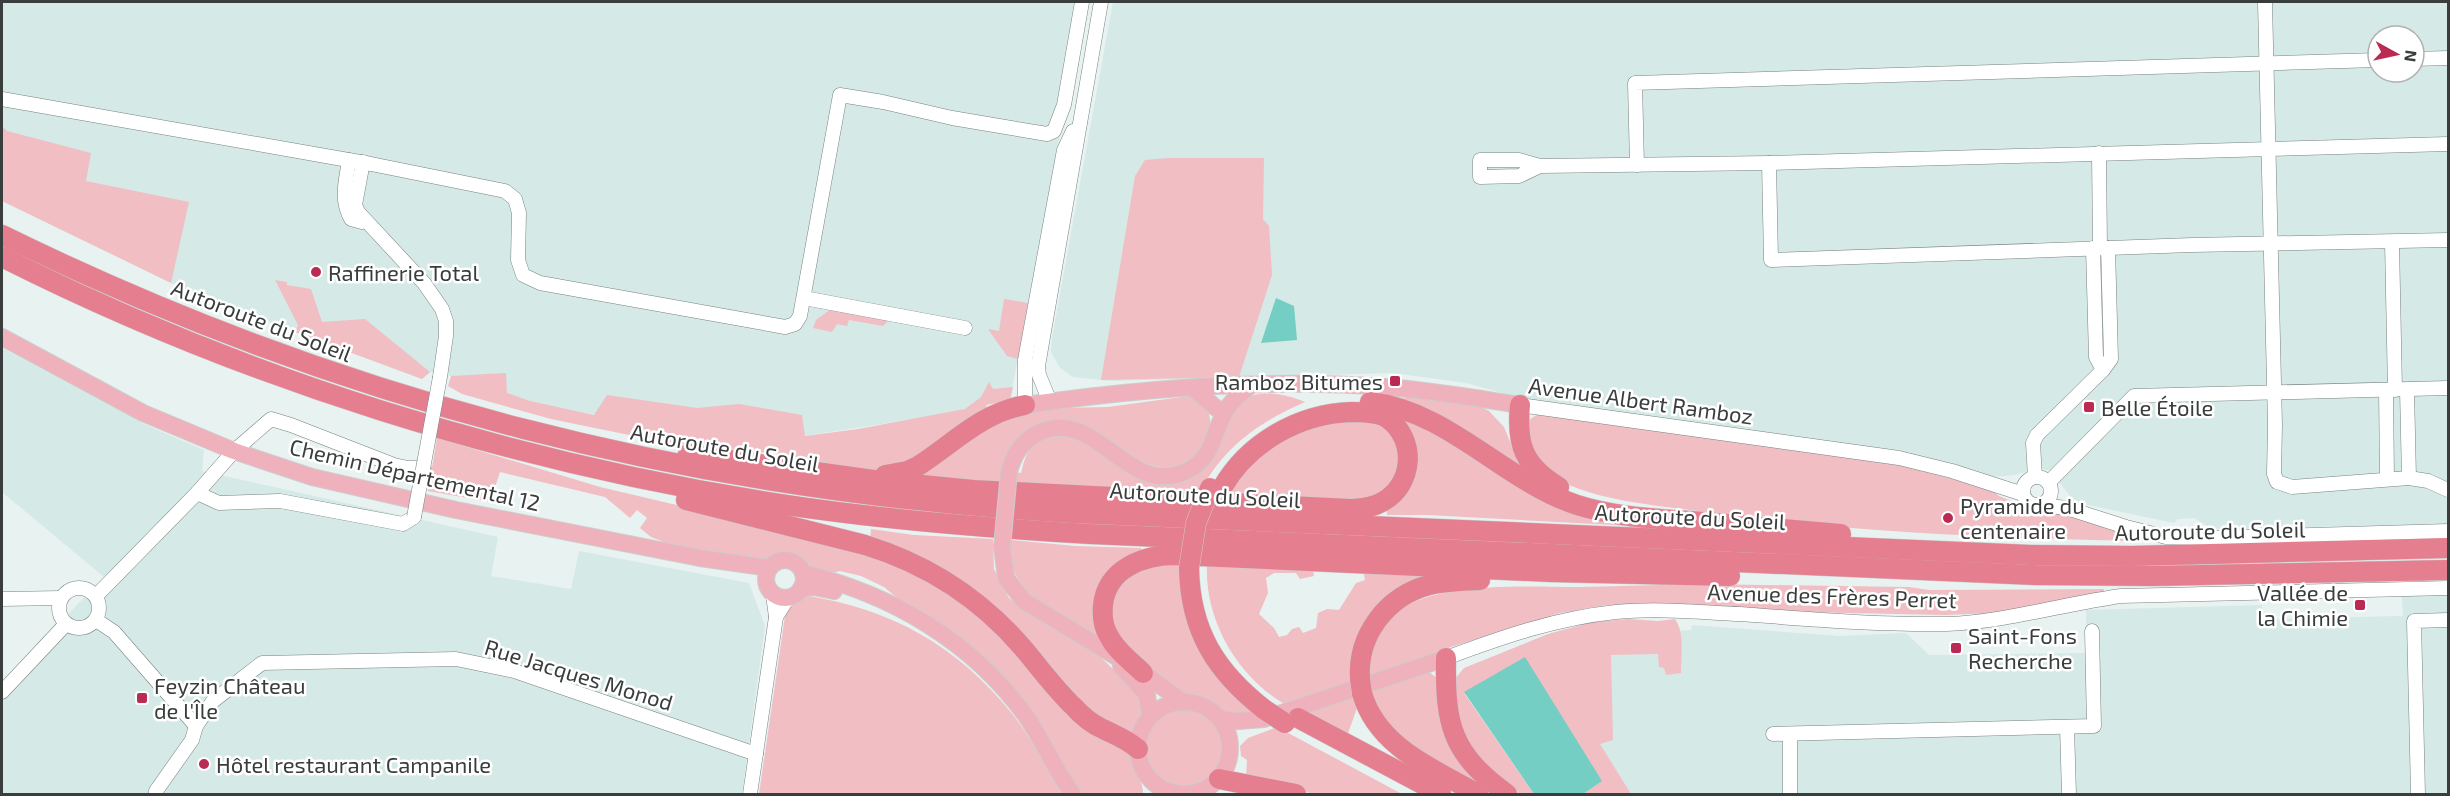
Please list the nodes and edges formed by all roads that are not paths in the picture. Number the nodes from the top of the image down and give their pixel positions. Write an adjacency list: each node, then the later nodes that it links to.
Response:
1 (1082, 2): 23 (street)
2 (1101, 2): 9 (street)
3 (2265, 2): 7 (street)
4 (2448, 58): 5 (street)
5 (2426, 59)
6 (2366, 60): 7 (street)
7 (2266, 63): 11 (street); 15 (street)
8 (2, 99): 13 (street)
9 (1080, 118): 32 (street); 33 (street)
10 (2448, 144): 11 (street)
11 (2269, 150): 12 (street); 20 (street)
12 (2099, 153): 14 (street); 21 (street)
13 (356, 161): 23 (street); 39 (street, bridge)
14 (1769, 163): 15 (street); 21 (street)
15 (1637, 165): 16 (street)
16 (1540, 166)
17 (2, 235): 36 (highway, Autoroute du Soleil)
18 (2448, 240): 19 (street)
19 (2392, 242): 20 (street); 30 (street)
20 (2271, 243): 21 (street); 31 (street)
21 (2100, 248): 43 (street)
22 (2, 257): 38 (highway, Autoroute du Soleil)
23 (804, 298): 24 (street)
24 (965, 328)
25 (2, 338): 37 (main road, Chemin Départemental 12)
26 (1251, 385): 27 (main road, Avenue Albert Ramboz); 34 (main road, Avenue Albert Ramboz); 35 (main road)
27 (1223, 386): 28 (main road, Avenue Albert Ramboz); 35 (main road)
28 (1193, 388): 32 (main road, Avenue Albert Ramboz); 35 (main road)
29 (2448, 388): 30 (street)
30 (2396, 390): 31 (street); 41 (street); 42 (street)
31 (2274, 393): 42 (street); 44 (street)
32 (1050, 402): 33 (main road, Avenue Albert Ramboz)
33 (1025, 405): 40 (highway)
34 (1520, 405): 43 (street, Avenue Albert Ramboz); 50 (highway)
35 (1222, 407): 66 (main road, bridge)
36 (472, 417): 40 (highway); 53 (highway, Autoroute du Soleil)
37 (234, 451): 39 (street); 47 (street); 57 (main road, Chemin Départemental 12)
38 (589, 466): 55 (highway, Autoroute du Soleil); 78 (highway)
39 (424, 468): 47 (street, bridge)
40 (830, 474): 45 (highway)
41 (2409, 478): 42 (street); 46 (street)
42 (2387, 479)
43 (2027, 485): 44 (street); 48 (street)
44 (2050, 487): 48 (street); 49 (street)
45 (1216, 488): 50 (highway); 71 (highway)
46 (2448, 490)
47 (197, 494): 59 (street)
48 (2042, 505): 49 (street)
49 (2067, 508): 51 (street)
50 (1710, 523): 53 (highway)
51 (2448, 531)
52 (2448, 548): 53 (highway, Autoroute du Soleil)
53 (1930, 551)
54 (2448, 570): 55 (highway, Autoroute du Soleil)
55 (1936, 572): 56 (highway)
56 (1606, 574): 68 (highway); 92 (highway)
57 (783, 584): 80 (street); 87 (main road, Chemin Départemental 12)
58 (2448, 588): 67 (street, Avenue des Frères Perret)
59 (96, 596): 60 (street); 62 (street)
60 (61, 598): 61 (street); 64 (street)
61 (2, 599)
62 (96, 620): 64 (street); 74 (street)
63 (2448, 620): 96 (street)
64 (66, 624): 69 (street)
65 (2092, 631): 75 (street)
66 (1113, 656): 68 (main road); 72 (main road)
67 (1446, 657): 71 (main road, Avenue des Frères Perret); 93 (highway)
68 (1143, 674): 70 (main road)
69 (2, 692)
70 (1183, 702): 72 (main road); 73 (main road)
71 (1278, 715): 73 (main road); 79 (main road); 90 (highway); 91 (highway)
72 (1150, 717): 78 (main road)
73 (1220, 719): 79 (main road)
74 (196, 726): 80 (street, Rue Jacques Monod); 85 (street, Rue Jacques Monod)
75 (2067, 727): 77 (street); 95 (street)
76 (1773, 734): 77 (street)
77 (1790, 734): 94 (street)
78 (1138, 749): 82 (main road)
79 (1230, 751): 81 (main road)
80 (756, 754): 86 (street)
81 (1219, 779): 83 (highway); 84 (main road)
82 (1151, 788): 84 (main road)
83 (1272, 789): 88 (highway); 89 (highway)
84 (1177, 794)
85 (156, 795)
86 (750, 795)
87 (1073, 795)
88 (1236, 795)
89 (1296, 795)
90 (1417, 795)
91 (1442, 795)
92 (1478, 795)
93 (1507, 795)
94 (1790, 795)
95 (2069, 795)
96 (2418, 795)

